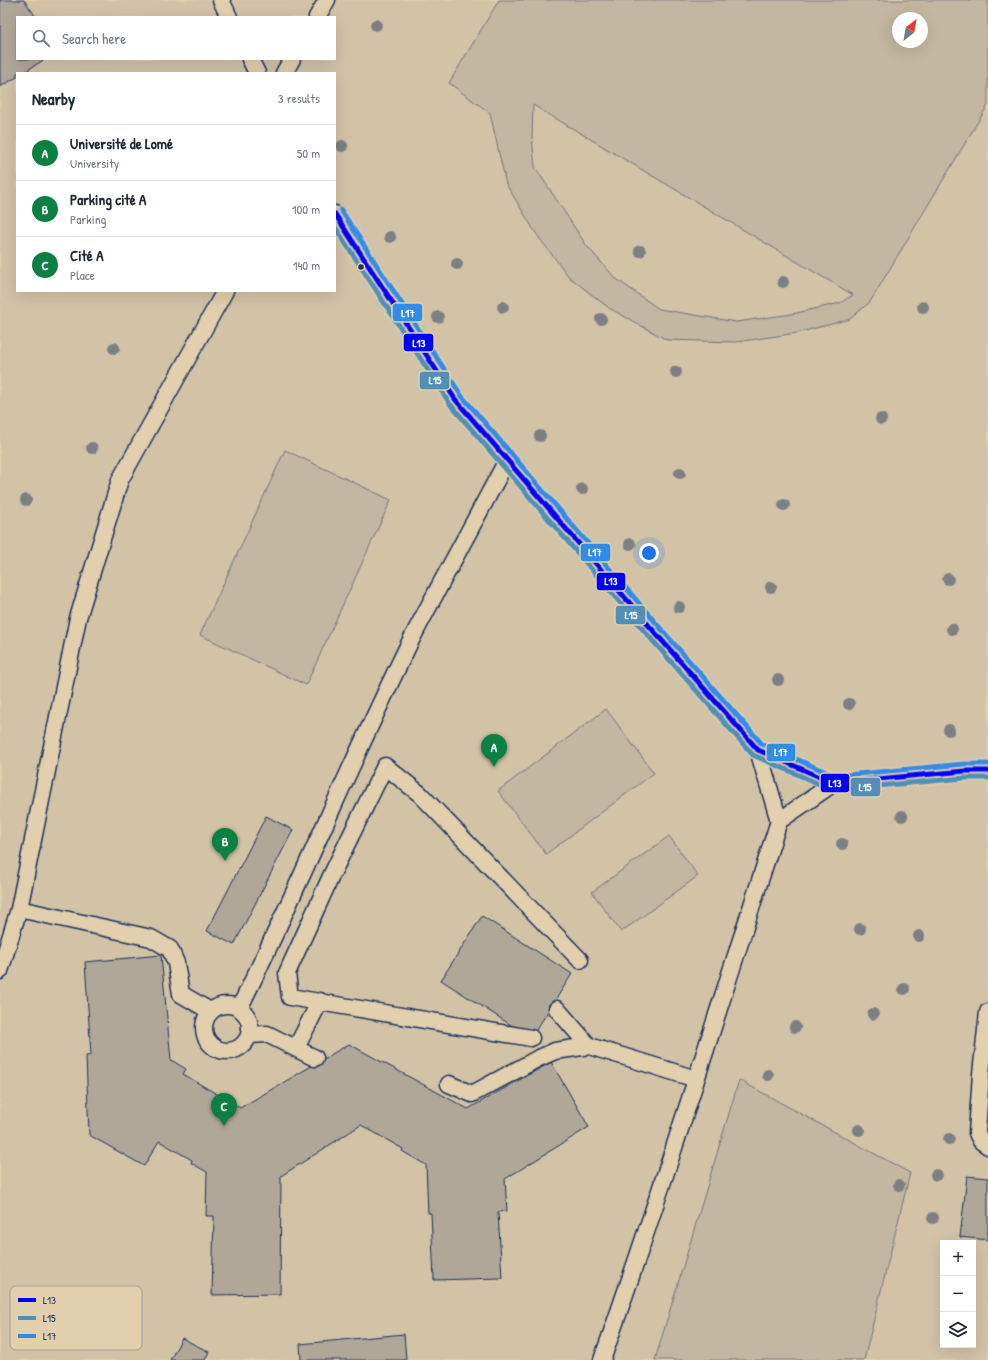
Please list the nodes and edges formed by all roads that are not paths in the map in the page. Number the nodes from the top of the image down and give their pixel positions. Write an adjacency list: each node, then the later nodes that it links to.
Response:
1 (221, 0): 3 (lane)
2 (327, 0): 4 (lane)
3 (229, 16)
4 (318, 16)
5 (250, 60): 7 (lane)
6 (291, 60): 8 (lane)
7 (256, 72)
8 (285, 72)
9 (336, 216): 11 (lane)
10 (224, 292): 16 (lane)
11 (507, 460): 12 (lane); 20 (lane)
12 (758, 750): 14 (lane); 15 (lane)
13 (988, 771): 14 (lane)
14 (834, 783): 15 (lane)
15 (779, 821): 29 (lane)
16 (19, 909): 18 (lane); 22 (lane)
17 (580, 960): 19 (lane)
18 (0, 971)
19 (320, 1001): 25 (lane); 27 (lane)
20 (240, 1008): 22 (lane); 24 (lane)
21 (557, 1009): 26 (lane)
22 (210, 1011): 24 (lane)
23 (988, 1012): 31 (lane)
24 (250, 1035): 27 (lane)
25 (531, 1038)
26 (589, 1046): 29 (lane); 30 (lane)
27 (296, 1048): 28 (lane)
28 (315, 1058)
29 (696, 1080): 32 (lane)
30 (449, 1084)
31 (988, 1146)
32 (602, 1360)

